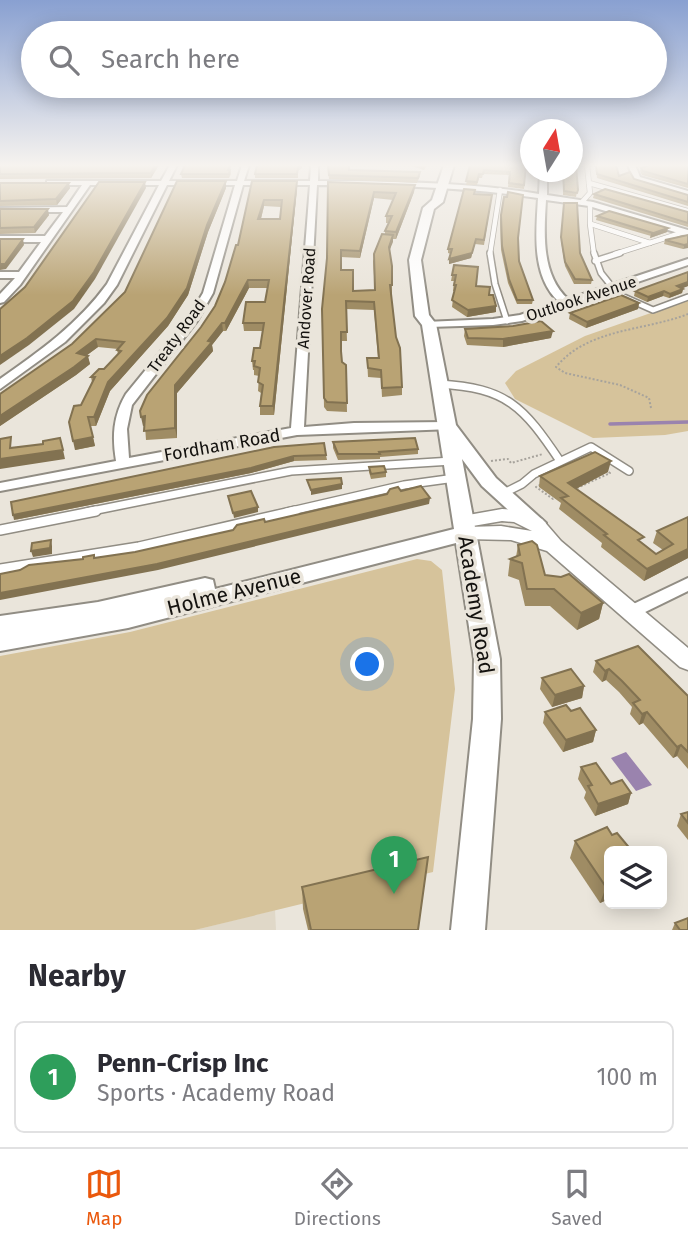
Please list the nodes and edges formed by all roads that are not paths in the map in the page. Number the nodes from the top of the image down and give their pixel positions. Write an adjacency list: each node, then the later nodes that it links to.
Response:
1 (151, 208): 27 (street)
2 (231, 208): 31 (street, Treaty Road)
3 (312, 208): 29 (street, Andover Road)
4 (441, 208): 25 (main road, Academy Road)
5 (497, 208): 24 (lane)
6 (542, 208): 23 (street)
7 (587, 208): 11 (lane)
8 (604, 208): 12 (street)
9 (69, 209): 10 (street); 14 (street)
10 (0, 210)
11 (591, 224): 15 (lane); 16 (lane)
12 (686, 233): 15 (lane)
13 (0, 239): 14 (street)
14 (47, 239): 19 (street)
15 (651, 243): 16 (lane)
16 (596, 261): 20 (lane)
17 (688, 262): 20 (street, Outlook Avenue)
18 (0, 275): 19 (street)
19 (22, 275): 22 (street)
20 (610, 289): 21 (lane); 23 (street, Outlook Avenue)
21 (688, 297)
22 (0, 300)
23 (567, 304): 24 (street, Outlook Avenue)
24 (507, 321): 25 (street, Outlook Avenue)
25 (429, 324): 26 (main road, Academy Road)
26 (439, 384): 28 (main road, Academy Road); 30 (lane)
27 (0, 385)
28 (447, 426): 29 (street, Fordham Road); 32 (main road, Academy Road); 35 (main road)
29 (297, 431): 31 (street, Fordham Road)
30 (560, 461): 33 (lane); 35 (lane)
31 (123, 464): 34 (street, Fordham Road)
32 (454, 469): 37 (main road, Academy Road); 38 (lane); 40 (lane)
33 (629, 471)
34 (0, 487)
35 (502, 494): 36 (main road)
36 (535, 523): 37 (street); 39 (street)
37 (465, 527): 39 (street); 43 (main road, Holme Avenue); 44 (main road, Holme Avenue); 46 (main road, Academy Road)
38 (0, 530)
39 (554, 546): 42 (street)
40 (0, 569)
41 (688, 584): 42 (street)
42 (631, 612): 45 (street)
43 (0, 625)
44 (0, 642)
45 (688, 661)
46 (468, 930)

